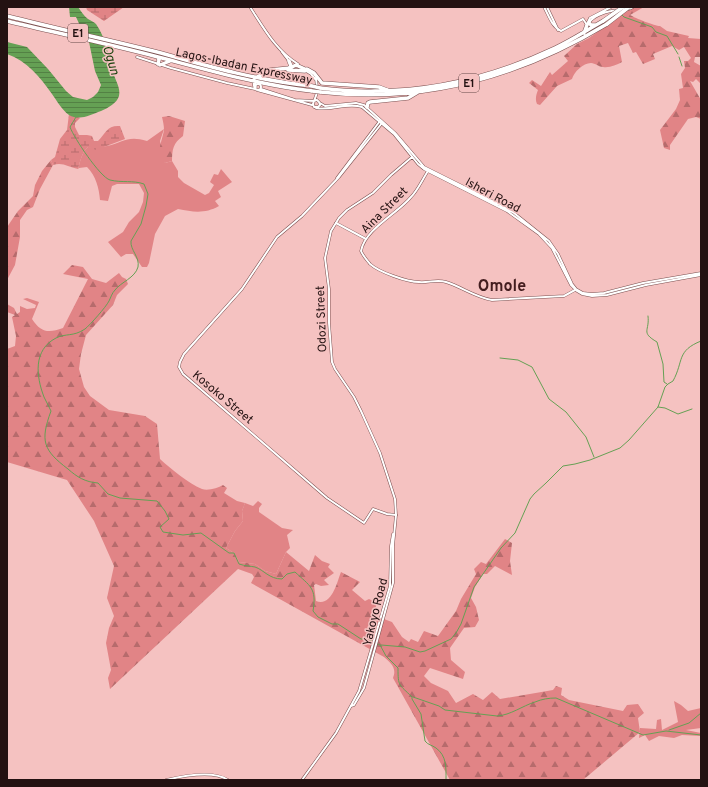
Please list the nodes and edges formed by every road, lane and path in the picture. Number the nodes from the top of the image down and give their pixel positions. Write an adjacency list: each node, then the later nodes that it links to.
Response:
1 (250, 7): 13 (main road)
2 (545, 7): 9 (main road)
3 (610, 7): 6 (main road); 9 (main road)
4 (631, 7): 5 (main road); 10 (highway, Lagos-Ibadan Expressway / E1, bridge)
5 (621, 9): 6 (main road); 10 (highway, Lagos-Ibadan Expressway / E1, bridge)
6 (611, 11): 9 (main road)
7 (7, 16): 14 (highway, Lagos-Ibadan Expressway / E1)
8 (7, 20): 14 (highway, Lagos-Ibadan Expressway / E1)
9 (586, 22): 11 (highway); 12 (highway)
10 (605, 22): 11 (highway, Lagos-Ibadan Expressway / E1); 31 (highway, Lagos-Ibadan Expressway / E1)
11 (597, 25): 12 (highway, Lagos-Ibadan Expressway / E1)
12 (584, 33): 30 (highway, Lagos-Ibadan Expressway / E1)
13 (279, 47): 18 (main road); 22 (main road)
14 (148, 53): 16 (highway, Lagos-Ibadan Expressway / E1); 23 (highway, Lagos-Ibadan Expressway / E1)
15 (137, 57): 19 (main road)
16 (158, 57): 17 (highway, Lagos-Ibadan Expressway / E1); 19 (highway)
17 (170, 60): 19 (highway); 23 (highway, Lagos-Ibadan Expressway / E1)
18 (289, 61): 20 (main road); 21 (highway)
19 (159, 65): 28 (main road)
20 (295, 65): 21 (highway); 22 (highway)
21 (289, 68): 23 (highway)
22 (308, 71): 24 (highway); 27 (main road); 30 (highway)
23 (255, 78): 24 (highway, Lagos-Ibadan Expressway / E1); 25 (highway, Lagos-Ibadan Expressway / E1); 28 (highway)
24 (274, 80): 29 (highway, Lagos-Ibadan Expressway / E1)
25 (266, 83): 26 (highway); 29 (highway, Lagos-Ibadan Expressway / E1)
26 (261, 88): 28 (main road); 28 (main road); 33 (main road)
27 (319, 88): 29 (highway, Lagos-Ibadan Expressway / E1, bridge); 30 (highway, Lagos-Ibadan Expressway / E1); 31 (highway, Lagos-Ibadan Expressway / E1); 32 (main road)
28 (256, 89): 35 (main road)
29 (312, 89)
30 (388, 91)
31 (421, 91): 36 (highway)
32 (316, 97): 33 (main road); 34 (main road)
33 (314, 101): 34 (main road); 35 (main road)
34 (319, 102): 36 (main road); 37 (main road)
35 (313, 105): 37 (main road)
36 (366, 107): 41 (main road, Isheri Road)
37 (316, 108): 38 (main road, Isheri Road)
38 (381, 122): 39 (main road, Isheri Road); 46 (main road, Kosoko Street)
39 (412, 157): 40 (main road, Isheri Road); 42 (main road, Odozi Street)
40 (428, 171): 41 (main road, Isheri Road); 43 (main road, Aina Street)
41 (485, 199): 45 (main road, Isheri Road)
42 (335, 223): 43 (main road); 46 (main road, Odozi Street)
43 (366, 239): 45 (main road, Aina Street)
44 (701, 274): 45 (main road)
45 (576, 290)
46 (396, 515): 47 (main road, Odozi Street)
47 (395, 528): 48 (main road, Yakoyo Road)
48 (362, 687): 49 (main road); 49 (main road)
49 (351, 706): 52 (main road)
50 (166, 780): 51 (main road)
51 (228, 780)
52 (302, 780)

